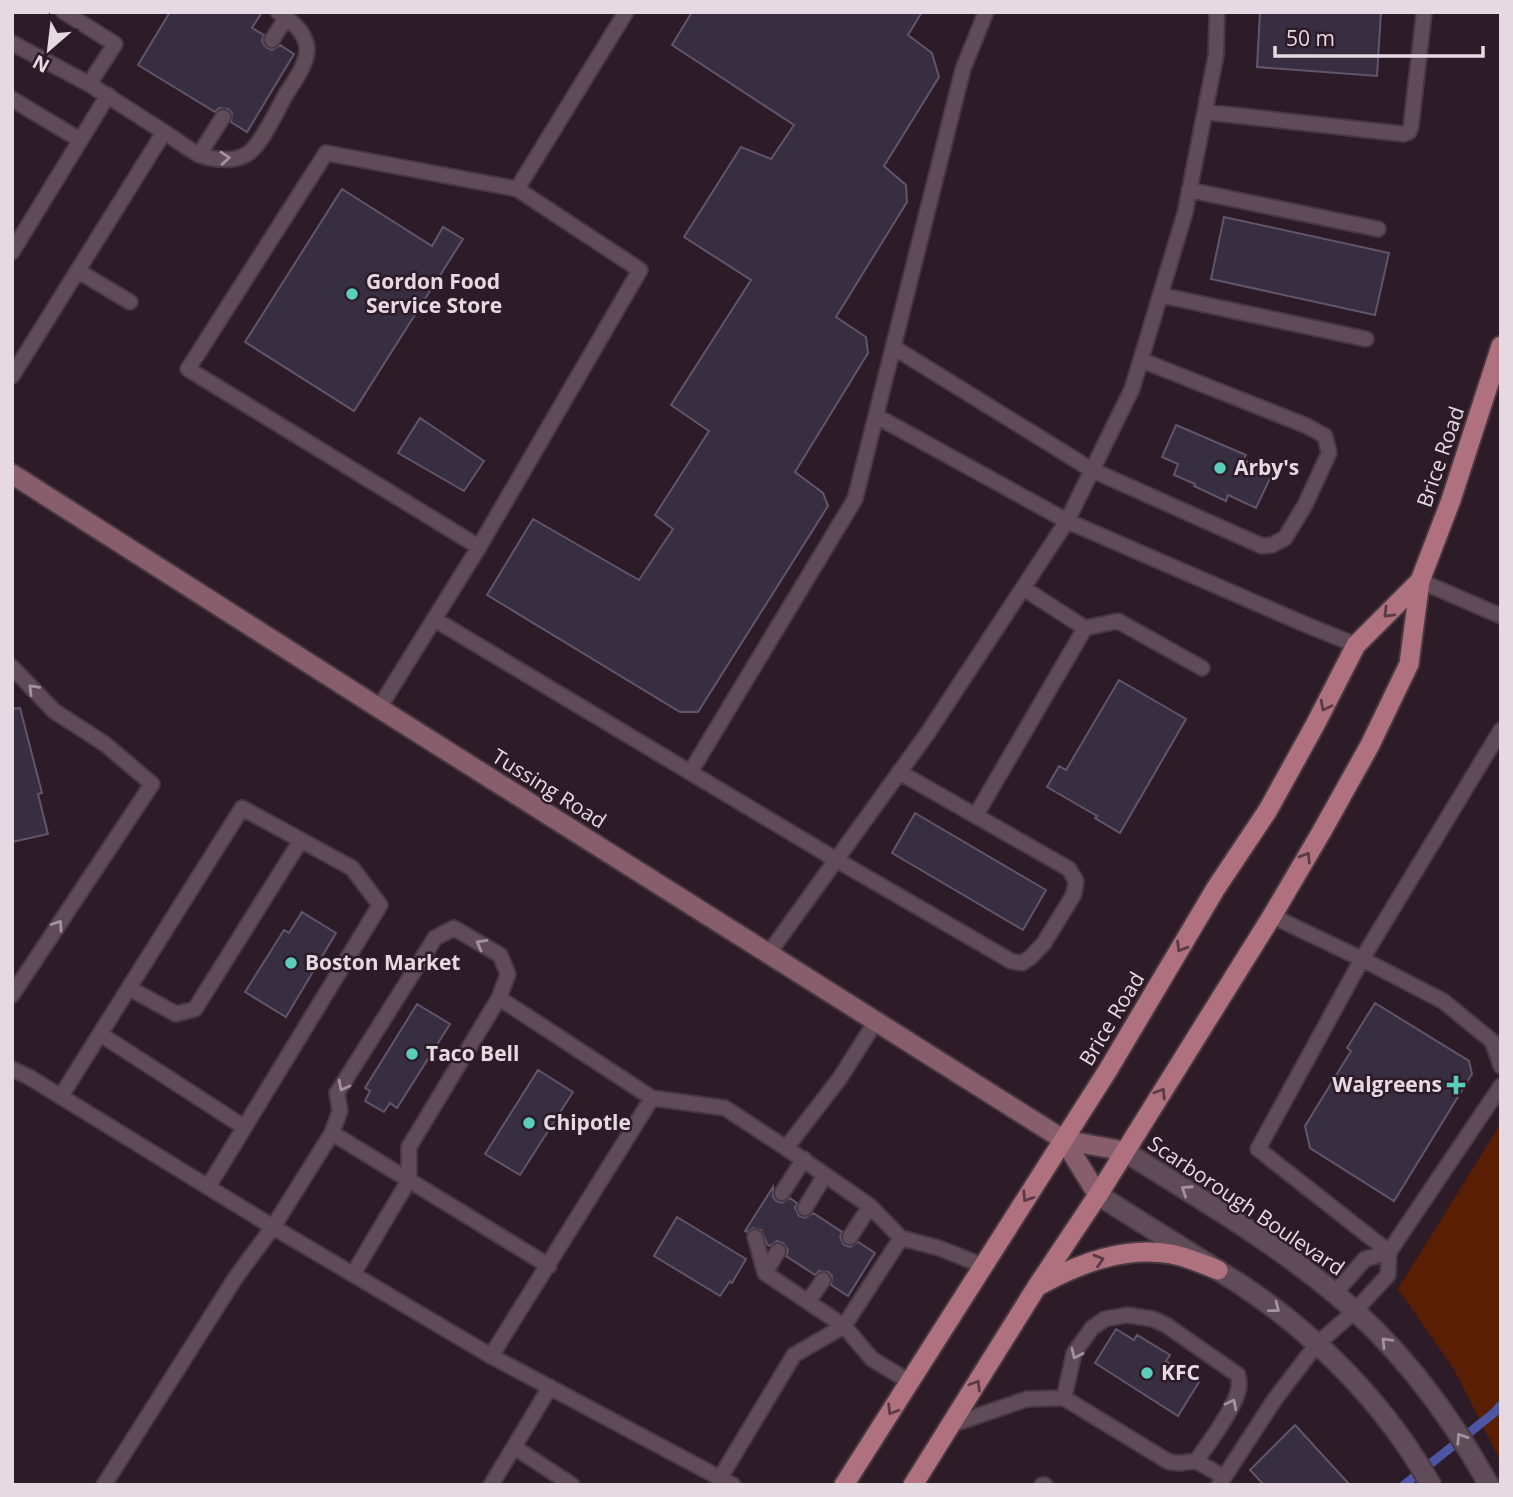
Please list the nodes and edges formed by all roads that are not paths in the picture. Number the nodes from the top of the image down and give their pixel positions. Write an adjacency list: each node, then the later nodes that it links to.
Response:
1 (64, 12): 9 (lane)
2 (626, 12): 17 (lane)
3 (986, 12): 26 (lane)
4 (1217, 12): 12 (lane)
5 (1424, 13): 12 (lane)
6 (282, 15): 7 (lane); 16 (lane, one-way to 6)
7 (272, 40)
8 (12, 43): 9 (lane)
9 (89, 84): 10 (lane)
10 (108, 95): 14 (lane); 15 (lane)
11 (12, 99): 15 (lane)
12 (1205, 112): 18 (lane)
13 (223, 117): 16 (lane)
14 (164, 132): 16 (lane); 21 (lane)
15 (80, 140): 20 (lane)
16 (199, 155)
17 (517, 189): 33 (lane); 33 (lane)
18 (1189, 190): 19 (lane); 22 (lane)
19 (1378, 229)
20 (12, 252)
21 (78, 271): 23 (lane); 28 (lane)
22 (1160, 295): 24 (lane); 27 (lane)
23 (130, 302)
24 (1366, 339)
25 (1501, 346): 34 (main road, Brice Road)
26 (893, 347): 29 (lane); 30 (lane)
27 (1141, 360): 30 (lane); 30 (lane)
28 (12, 376)
29 (876, 416): 32 (lane); 44 (lane)
30 (1092, 470): 32 (lane)
31 (12, 474): 42 (main road, Tussing Road)
32 (1067, 522): 35 (lane); 39 (lane)
33 (479, 547): 37 (lane)
34 (1420, 581): 36 (lane); 39 (main road, Brice Road, one-way to 39); 49 (main road, Brice Road, one-way to 34)
35 (1023, 588): 38 (lane); 45 (lane)
36 (1501, 617)
37 (434, 619): 42 (lane); 44 (lane)
38 (1085, 628): 41 (lane); 46 (lane)
39 (1356, 645): 65 (main road, Brice Road, one-way to 65)
40 (12, 667): 52 (lane, one-way to 40)
41 (1202, 668)
42 (379, 708): 50 (main road, Tussing Road)
43 (1501, 730): 51 (lane)
44 (691, 771): 48 (lane)
45 (899, 772): 46 (lane); 48 (lane)
46 (976, 815): 48 (lane)
47 (301, 840): 53 (lane); 53 (lane); 63 (lane)
48 (835, 859): 50 (lane)
49 (1272, 916): 51 (lane); 67 (main road, Brice Road, one-way to 49)
50 (769, 953): 56 (main road, Tussing Road)
51 (1362, 959): 58 (lane); 81 (lane)
52 (17, 979): 54 (lane)
53 (129, 988): 57 (lane)
54 (12, 995)
55 (499, 998): 62 (lane); 64 (lane, one-way to 64); 70 (lane)
56 (876, 1021): 65 (main road, Tussing Road); 66 (lane)
57 (100, 1034): 61 (lane); 63 (lane)
58 (1501, 1066)
59 (12, 1069): 61 (lane)
60 (1501, 1086): 81 (lane)
61 (61, 1096): 71 (lane)
62 (652, 1098): 66 (lane); 82 (lane)
63 (244, 1127): 71 (lane)
64 (332, 1133): 70 (lane); 76 (lane)
65 (1064, 1140): 67 (main road, Scarborough Boulevard); 73 (main road); 83 (main road, Brice Road, one-way to 83)
66 (786, 1148): 68 (lane)
67 (1124, 1151): 73 (main road, Brice Road); 89 (street, Scarborough Boulevard, one-way to 67)
68 (804, 1159): 69 (lane); 72 (lane)
69 (825, 1175): 74 (lane); 75 (lane)
70 (409, 1180): 82 (lane); 86 (lane)
71 (208, 1187): 76 (lane)
72 (782, 1193)
73 (1098, 1195): 84 (street); 88 (main road, Brice Road)
74 (870, 1206): 78 (lane); 79 (lane)
75 (805, 1208)
76 (273, 1227): 86 (lane); 103 (lane)
77 (755, 1237): 85 (lane)
78 (850, 1237)
79 (901, 1238): 83 (lane); 92 (lane)
80 (778, 1251): 85 (lane)
81 (1388, 1252): 89 (lane); 91 (lane)
82 (549, 1266): 94 (lane)
83 (984, 1266): 95 (main road, Brice Road)
84 (1218, 1270): 88 (main road, one-way to 84); 93 (street, one-way to 93)
85 (765, 1273): 90 (lane)
86 (353, 1274): 94 (lane)
87 (823, 1280): 90 (lane)
88 (1037, 1287): 98 (main road, Brice Road, one-way to 88)
89 (1335, 1293): 91 (street, Scarborough Boulevard)
90 (808, 1302): 92 (lane)
91 (1355, 1311): 93 (lane); 109 (street, Scarborough Boulevard, one-way to 91)
92 (844, 1326): 95 (lane); 101 (lane)
93 (1317, 1345): 102 (lane); 108 (street)
94 (491, 1356): 96 (lane)
95 (909, 1382): 106 (main road, Brice Road, one-way to 106)
96 (550, 1387): 99 (lane); 101 (lane)
97 (1063, 1398): 98 (lane); 100 (lane); 100 (lane, one-way to 97)
98 (951, 1425): 107 (main road, Brice Road)
99 (514, 1447): 104 (lane); 105 (lane)
100 (1196, 1461): 102 (lane)
101 (727, 1481)
102 (1222, 1481)
103 (104, 1485)
104 (491, 1485)
105 (572, 1485)
106 (844, 1485)
107 (913, 1485)
108 (1431, 1485)
109 (1489, 1485)

